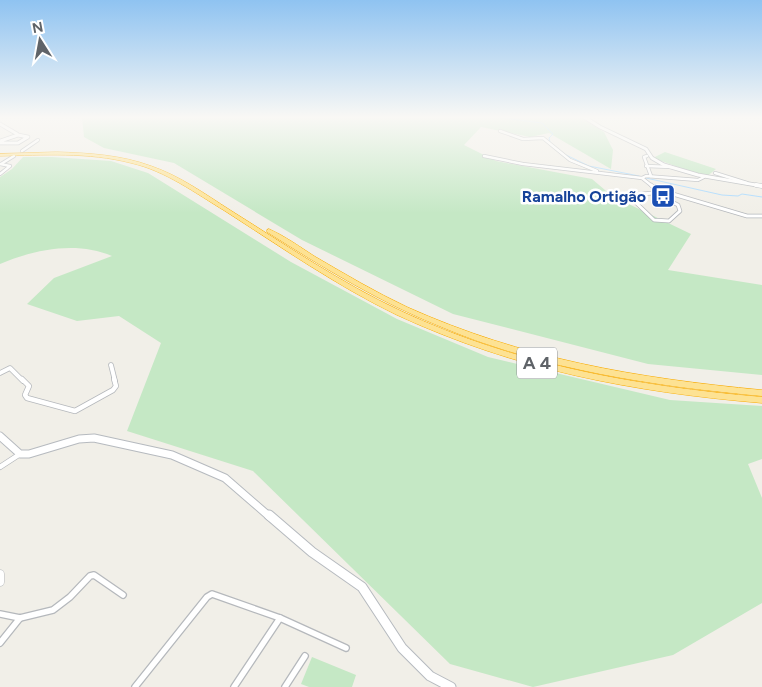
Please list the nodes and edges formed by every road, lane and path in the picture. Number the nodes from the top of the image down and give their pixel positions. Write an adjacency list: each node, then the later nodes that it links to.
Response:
1 (25, 149): 4 (street)
2 (557, 149): 12 (street)
3 (646, 149): 8 (street)
4 (22, 151)
5 (0, 154): 25 (highway, A 4); 26 (highway, A 4)
6 (14, 156): 9 (street)
7 (484, 156): 12 (street)
8 (647, 156): 10 (street); 11 (street)
9 (0, 164): 14 (street)
10 (646, 166): 11 (street); 15 (street)
11 (671, 167): 16 (street)
12 (600, 172): 17 (street)
13 (715, 173): 18 (street)
14 (0, 174)
15 (651, 176): 16 (street); 17 (street)
16 (704, 177): 18 (street)
17 (642, 178): 20 (street)
18 (747, 183): 19 (street)
19 (762, 186)
20 (659, 189): 21 (street); 22 (street)
21 (654, 193): 21 (street)
22 (762, 216)
23 (111, 365): 24 (street)
24 (0, 373)
25 (762, 393)
26 (762, 400)
27 (0, 436): 28 (main road)
28 (20, 454): 29 (street); 42 (main road)
29 (0, 467)
30 (0, 574): 31 (street)
31 (0, 582)
32 (122, 595): 34 (street)
33 (0, 614): 34 (street)
34 (20, 618): 36 (street)
35 (280, 618): 37 (street); 39 (street); 40 (street)
36 (0, 643)
37 (346, 648)
38 (305, 656): 41 (street)
39 (135, 687)
40 (234, 687)
41 (285, 687)
42 (451, 687)

